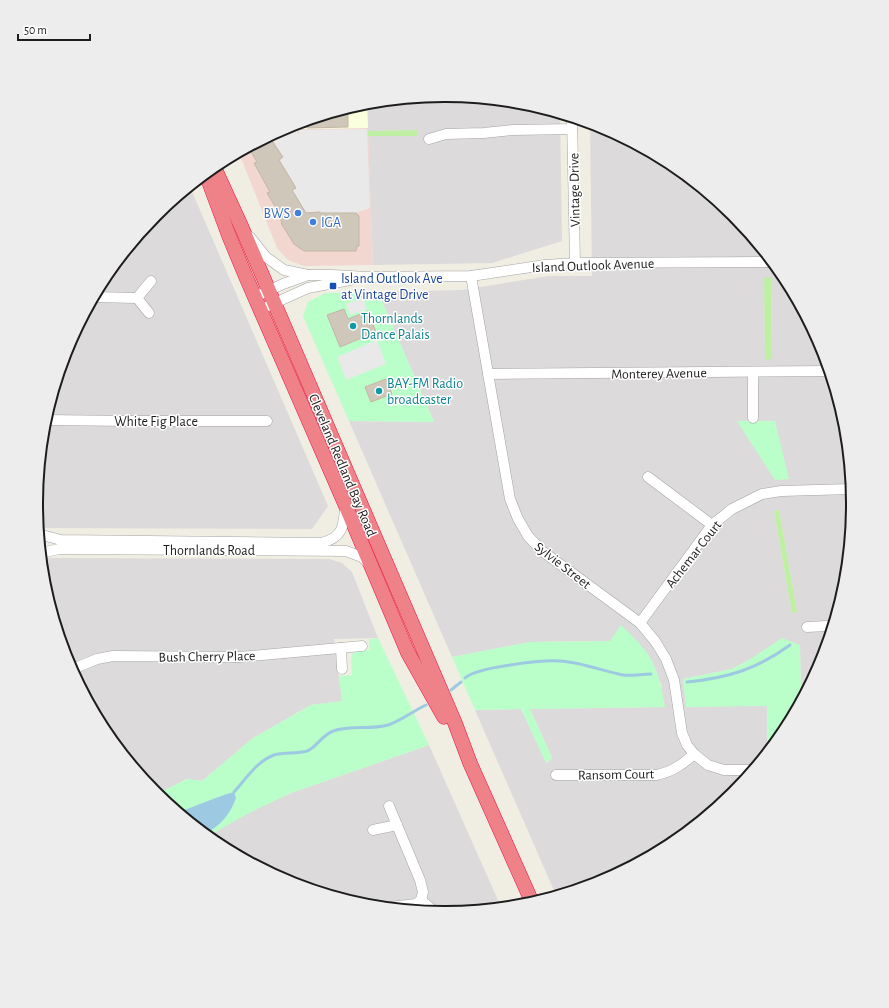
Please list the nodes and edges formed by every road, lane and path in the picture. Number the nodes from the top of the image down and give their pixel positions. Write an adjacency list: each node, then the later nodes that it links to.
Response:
1 (572, 123): 2 (street, Vintage Drive)
2 (572, 129): 3 (street); 8 (street, Vintage Drive)
3 (429, 139)
4 (217, 173): 6 (highway, Cleveland Redland Bay Road)
5 (208, 179): 16 (highway, Cleveland Redland Bay Road)
6 (242, 228): 9 (street); 14 (highway, Cleveland Redland Bay Road)
7 (764, 262): 8 (street, Island Outlook Avenue)
8 (575, 263): 10 (street, Island Outlook Avenue)
9 (308, 275): 11 (street, Island Outlook Avenue); 14 (street, Island Outlook Avenue)
10 (471, 276): 11 (street, Island Outlook Avenue); 20 (street, Sylvie Street)
11 (367, 277): 14 (street, Island Outlook Avenue)
12 (151, 281): 15 (street)
13 (101, 297): 15 (street)
14 (271, 297): 16 (street, Island Outlook Avenue); 16 (street, Island Outlook Avenue); 31 (highway, Cleveland Redland Bay Road)
15 (137, 298): 17 (street)
16 (258, 303): 26 (highway, Cleveland Redland Bay Road)
17 (149, 313)
18 (823, 371): 19 (street, Monterey Avenue)
19 (753, 372): 20 (street, Monterey Avenue); 21 (street)
20 (488, 374): 32 (street, Sylvie Street)
21 (753, 418)
22 (52, 420): 23 (street, White Fig Place)
23 (267, 421)
24 (648, 477): 27 (street)
25 (845, 489): 27 (street, Achemar Court)
26 (345, 504): 28 (street, Thornlands Road); 30 (highway, Cleveland Redland Bay Road)
27 (712, 525): 32 (street, Achemar Court)
28 (44, 535)
29 (46, 552): 30 (street, Thornlands Road)
30 (372, 567): 37 (highway, Cleveland Redland Bay Road)
31 (392, 577): 37 (highway); 41 (highway, Cleveland Redland Bay Road)
32 (640, 623): 40 (street, Sylvie Street)
33 (827, 626): 34 (street)
34 (807, 627)
35 (362, 646): 36 (street, Bush Cherry Place)
36 (341, 648): 38 (street, Bush Cherry Place); 39 (street)
37 (408, 653): 41 (highway, Cleveland Redland Bay Road)
38 (78, 667)
39 (342, 669)
40 (694, 754): 42 (street); 43 (street, Ransom Court)
41 (470, 763): 47 (highway, Cleveland Redland Bay Road)
42 (745, 770)
43 (556, 775)
44 (389, 806): 45 (street)
45 (397, 825): 46 (street); 48 (street)
46 (373, 830)
47 (530, 896)
48 (421, 900): 49 (street); 50 (street)
49 (413, 904)
50 (427, 905)

